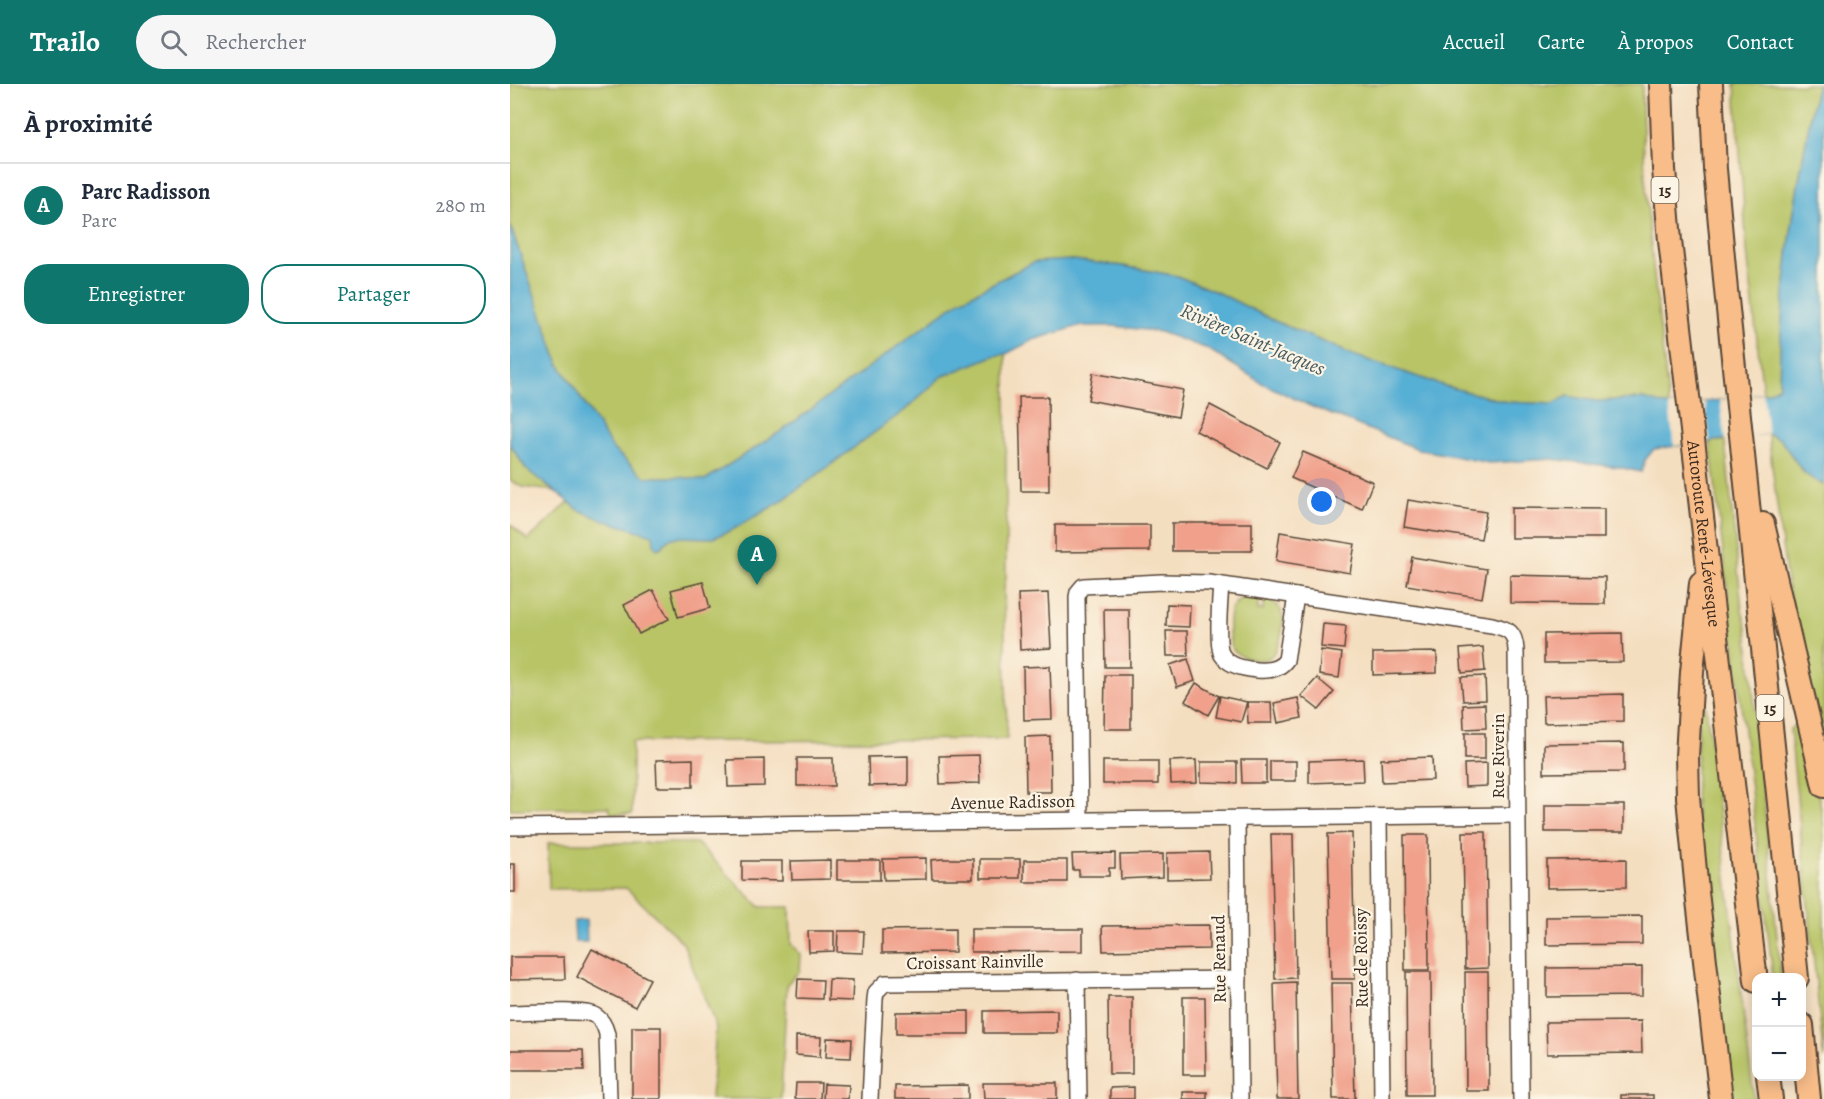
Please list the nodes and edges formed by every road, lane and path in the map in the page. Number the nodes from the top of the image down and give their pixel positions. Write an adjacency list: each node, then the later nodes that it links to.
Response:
1 (1661, 84): 4 (highway, Autoroute René-Lévesque / 15)
2 (1711, 84): 3 (highway, 15)
3 (1743, 438): 7 (highway); 14 (highway, 15)
4 (1705, 543): 13 (highway, Autoroute René-Lévesque / 15); 26 (highway)
5 (1221, 585): 6 (street, Rue Riverin); 6 (street); 11 (street, Rue Riverin)
6 (1296, 596): 8 (street, Rue Riverin)
7 (1824, 786)
8 (1517, 815): 9 (street, Avenue Radisson); 25 (street, Rue Riverin)
9 (1379, 817): 10 (street, Avenue Radisson); 24 (street, Rue de Roissy)
10 (1237, 819): 11 (street, Avenue Radisson); 15 (street, Rue Renaud)
11 (1080, 820): 12 (street, Avenue Radisson)
12 (510, 827)
13 (1755, 973)
14 (1796, 973)
15 (1239, 979): 16 (street, Croissant Rainville); 23 (street, Rue Renaud)
16 (1077, 980): 21 (street, Croissant Rainville); 22 (street)
17 (510, 1013): 20 (street)
18 (1802, 1027): 28 (highway)
19 (1769, 1081): 27 (highway)
20 (609, 1099)
21 (870, 1099)
22 (1079, 1099)
23 (1240, 1099)
24 (1382, 1099)
25 (1521, 1099)
26 (1721, 1099)
27 (1771, 1099)
28 (1809, 1099)

